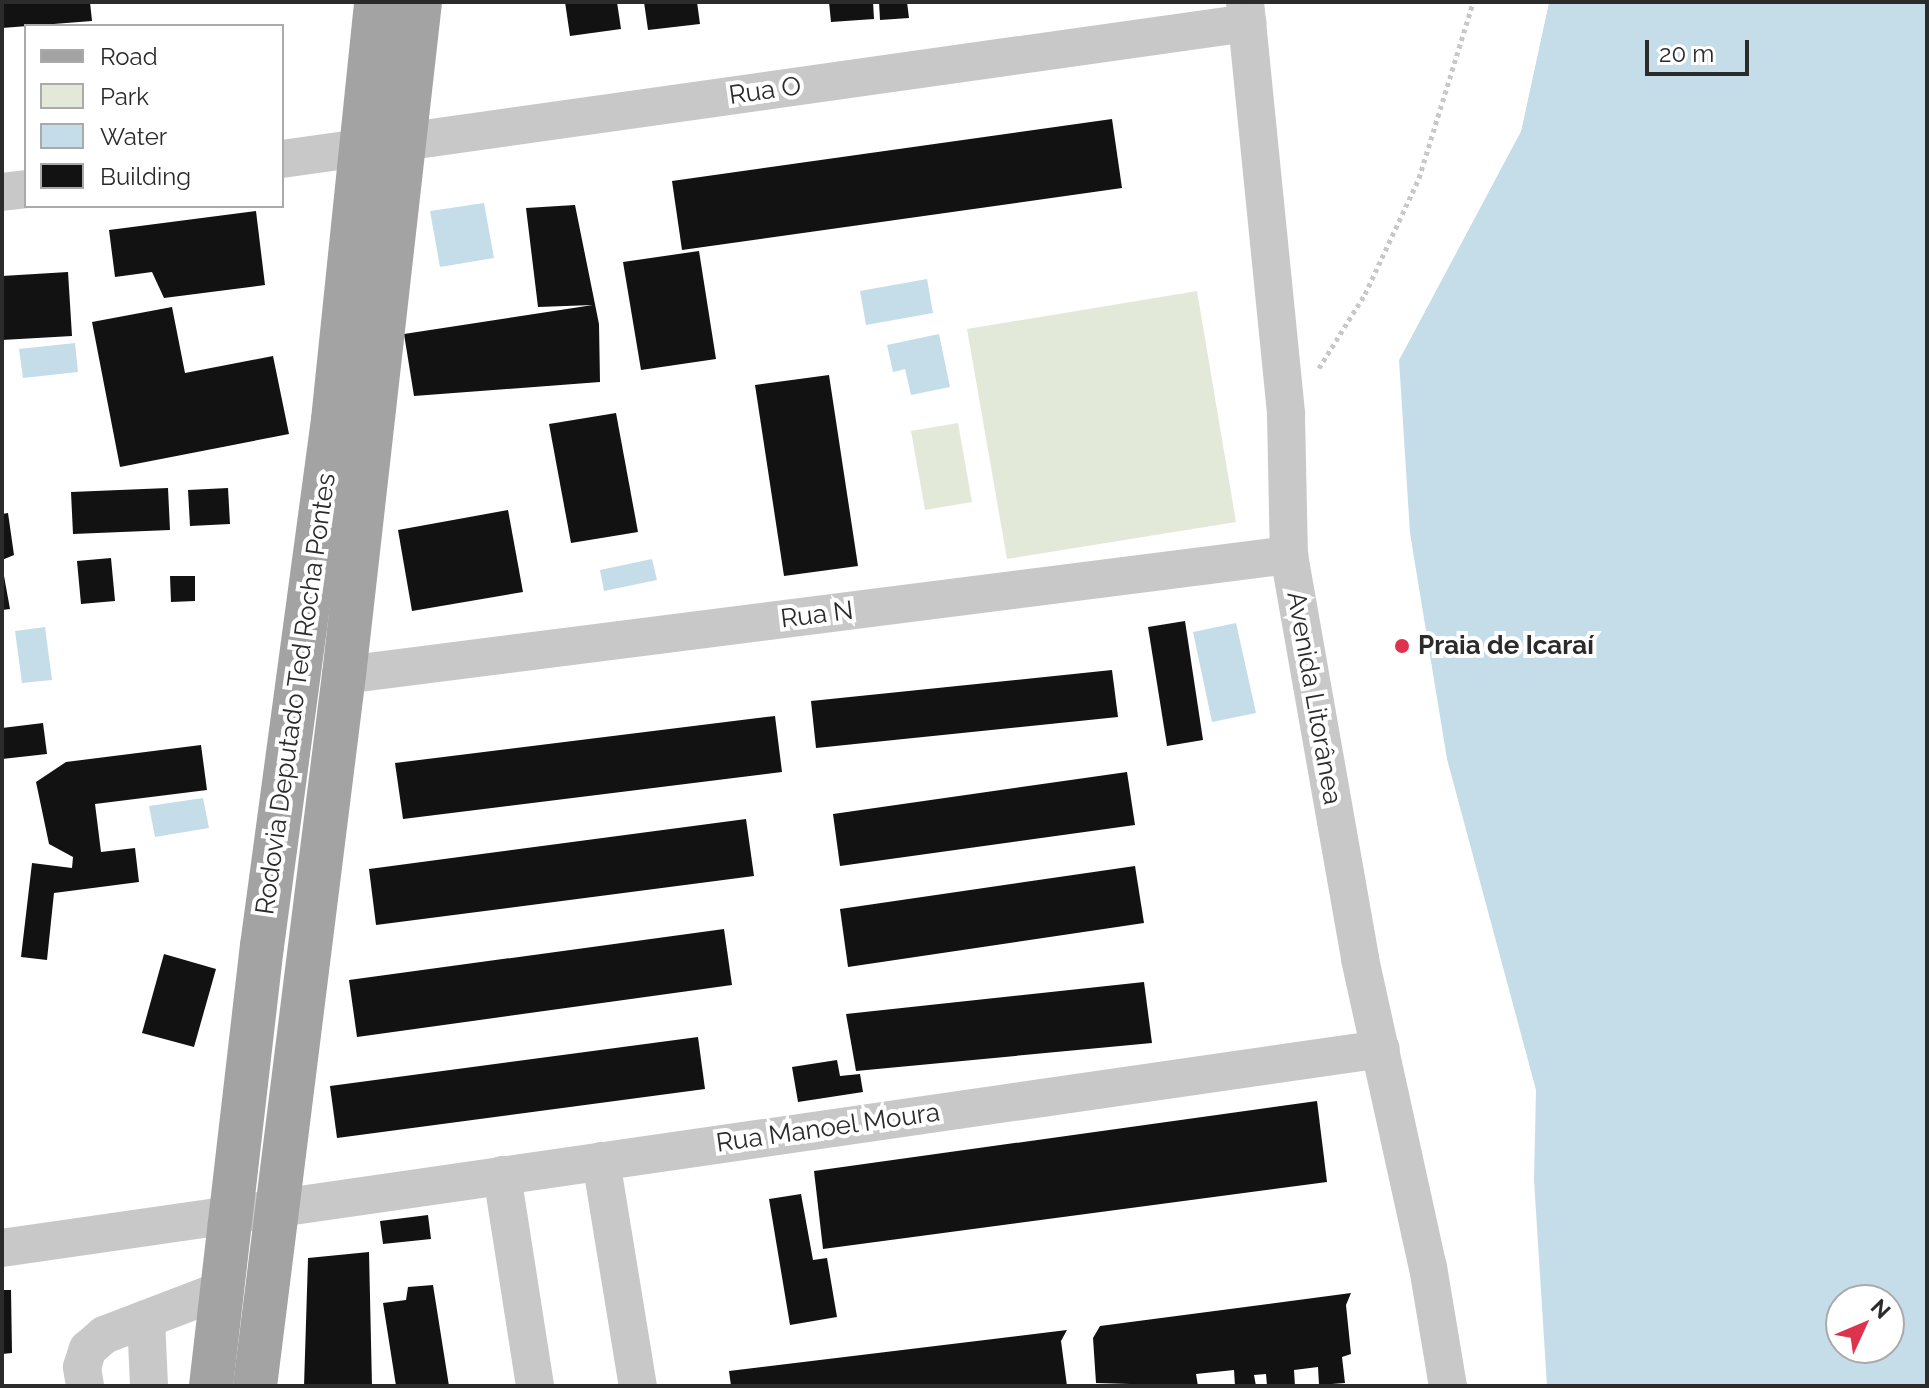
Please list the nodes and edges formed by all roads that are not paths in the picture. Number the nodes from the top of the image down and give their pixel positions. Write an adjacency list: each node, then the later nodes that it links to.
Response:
1 (376, 2): 5 (main road, Rodovia Deputado Ted Rocha Pontes)
2 (420, 2): 4 (main road, Rodovia Deputado Ted Rocha Pontes)
3 (1246, 12): 4 (street, Rua O); 9 (street, Avenida Litorânea)
4 (402, 142): 5 (street, Rua O); 10 (main road, Rodovia Deputado Ted Rocha Pontes)
5 (357, 150): 6 (street, Rua O); 15 (main road, Rodovia Deputado Ted Rocha Pontes)
6 (284, 159)
7 (24, 189): 8 (street)
8 (2, 192)
9 (1289, 555): 10 (street, Rua N); 11 (street, Avenida Litorânea)
10 (344, 675): 14 (main road, Rodovia Deputado Ted Rocha Pontes)
11 (1381, 1049): 12 (street, Rua Manoel Moura); 25 (street, Avenida Litorânea)
12 (601, 1161): 13 (street, Rua Manoel Moura); 24 (street)
13 (502, 1175): 14 (street, Rua Manoel Moura); 23 (street)
14 (276, 1207): 15 (street, Rua Manoel Moura); 22 (main road, Rodovia Deputado Ted Rocha Pontes)
15 (230, 1214): 16 (street, Rua Manoel Moura); 17 (main road, Rodovia Deputado Ted Rocha Pontes)
16 (2, 1248)
17 (222, 1290): 18 (street); 21 (main road, Rodovia Deputado Ted Rocha Pontes)
18 (146, 1319): 19 (street); 20 (street)
19 (85, 1386)
20 (149, 1386)
21 (211, 1386)
22 (255, 1386)
23 (535, 1386)
24 (638, 1386)
25 (1448, 1386)

